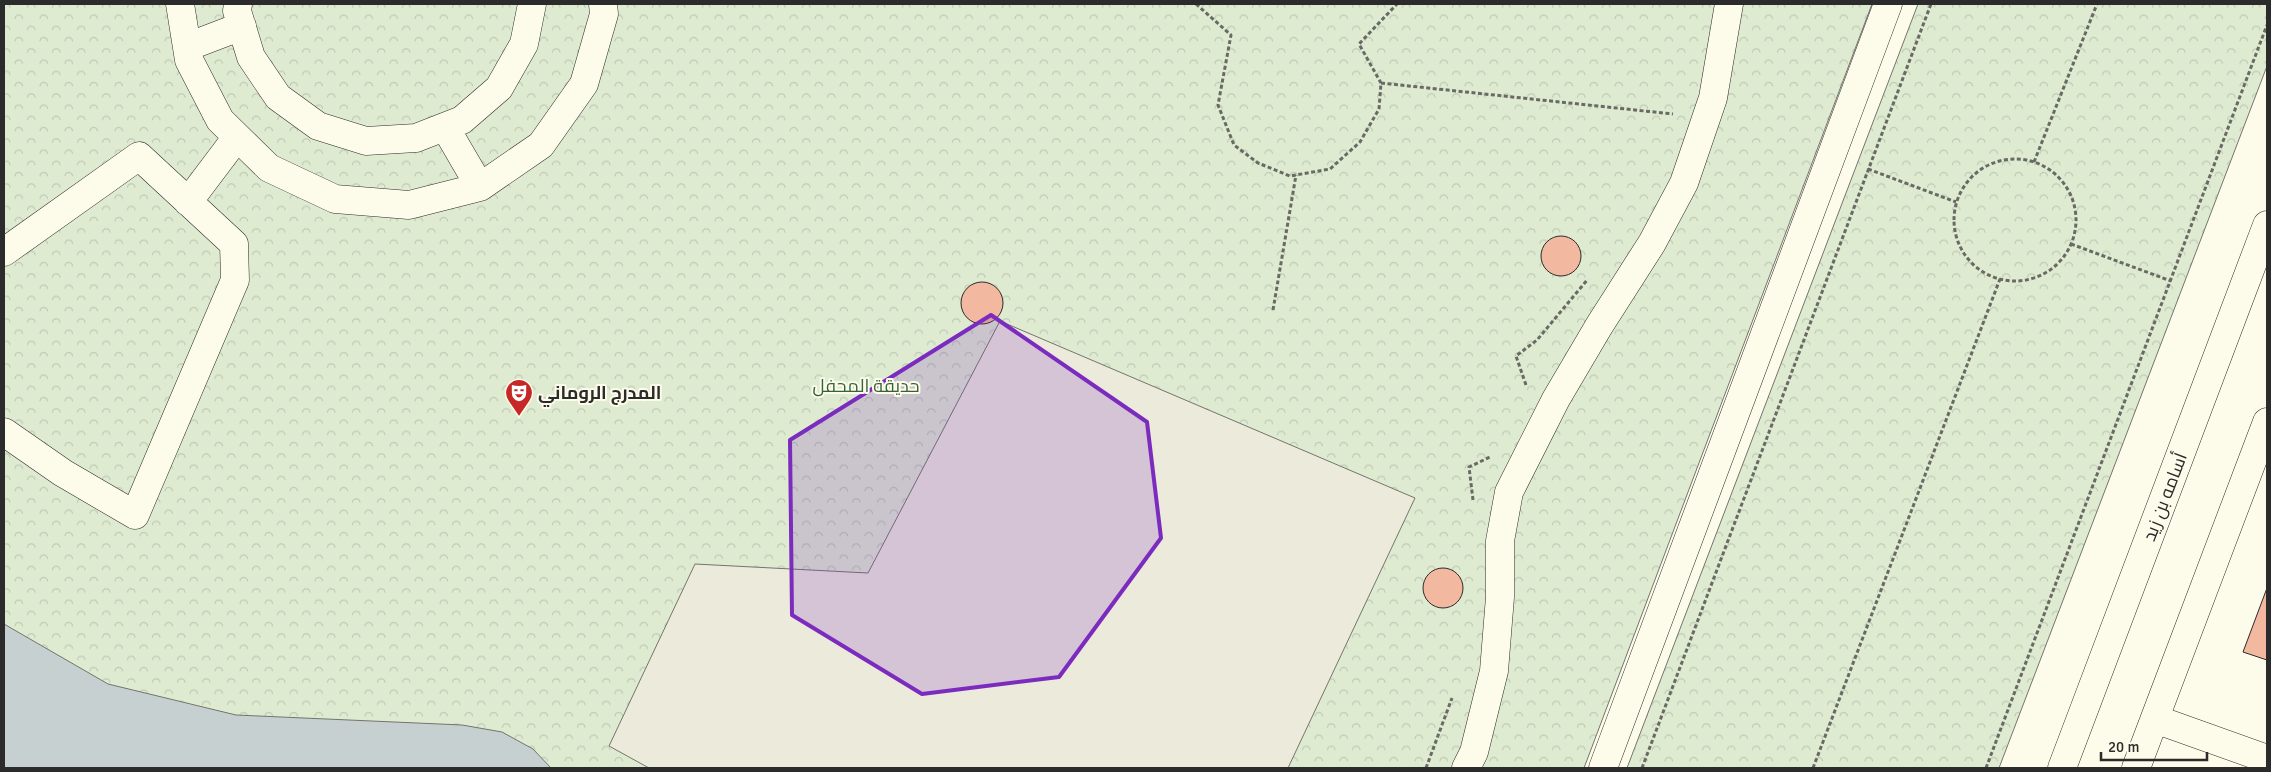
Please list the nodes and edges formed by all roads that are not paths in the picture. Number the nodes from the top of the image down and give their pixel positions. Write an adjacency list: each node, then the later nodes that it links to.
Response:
1 (180, 4): 7 (street)
2 (532, 4): 8 (street)
3 (603, 4): 10 (street)
4 (1729, 4): 18 (street)
5 (1888, 4): 19 (street)
6 (240, 15): 7 (street); 8 (street)
7 (188, 47): 9 (street)
8 (445, 127): 10 (street)
9 (238, 137): 10 (street); 11 (street)
10 (480, 187)
11 (188, 202): 13 (street); 15 (street)
12 (2267, 225): 20 (street, أسامه بن زيد)
13 (4, 252)
14 (2267, 422): 16 (street)
15 (4, 432)
16 (2155, 718): 17 (street); 21 (street)
17 (2267, 759)
18 (1466, 768)
19 (1603, 768)
20 (2062, 768)
21 (2136, 768)

